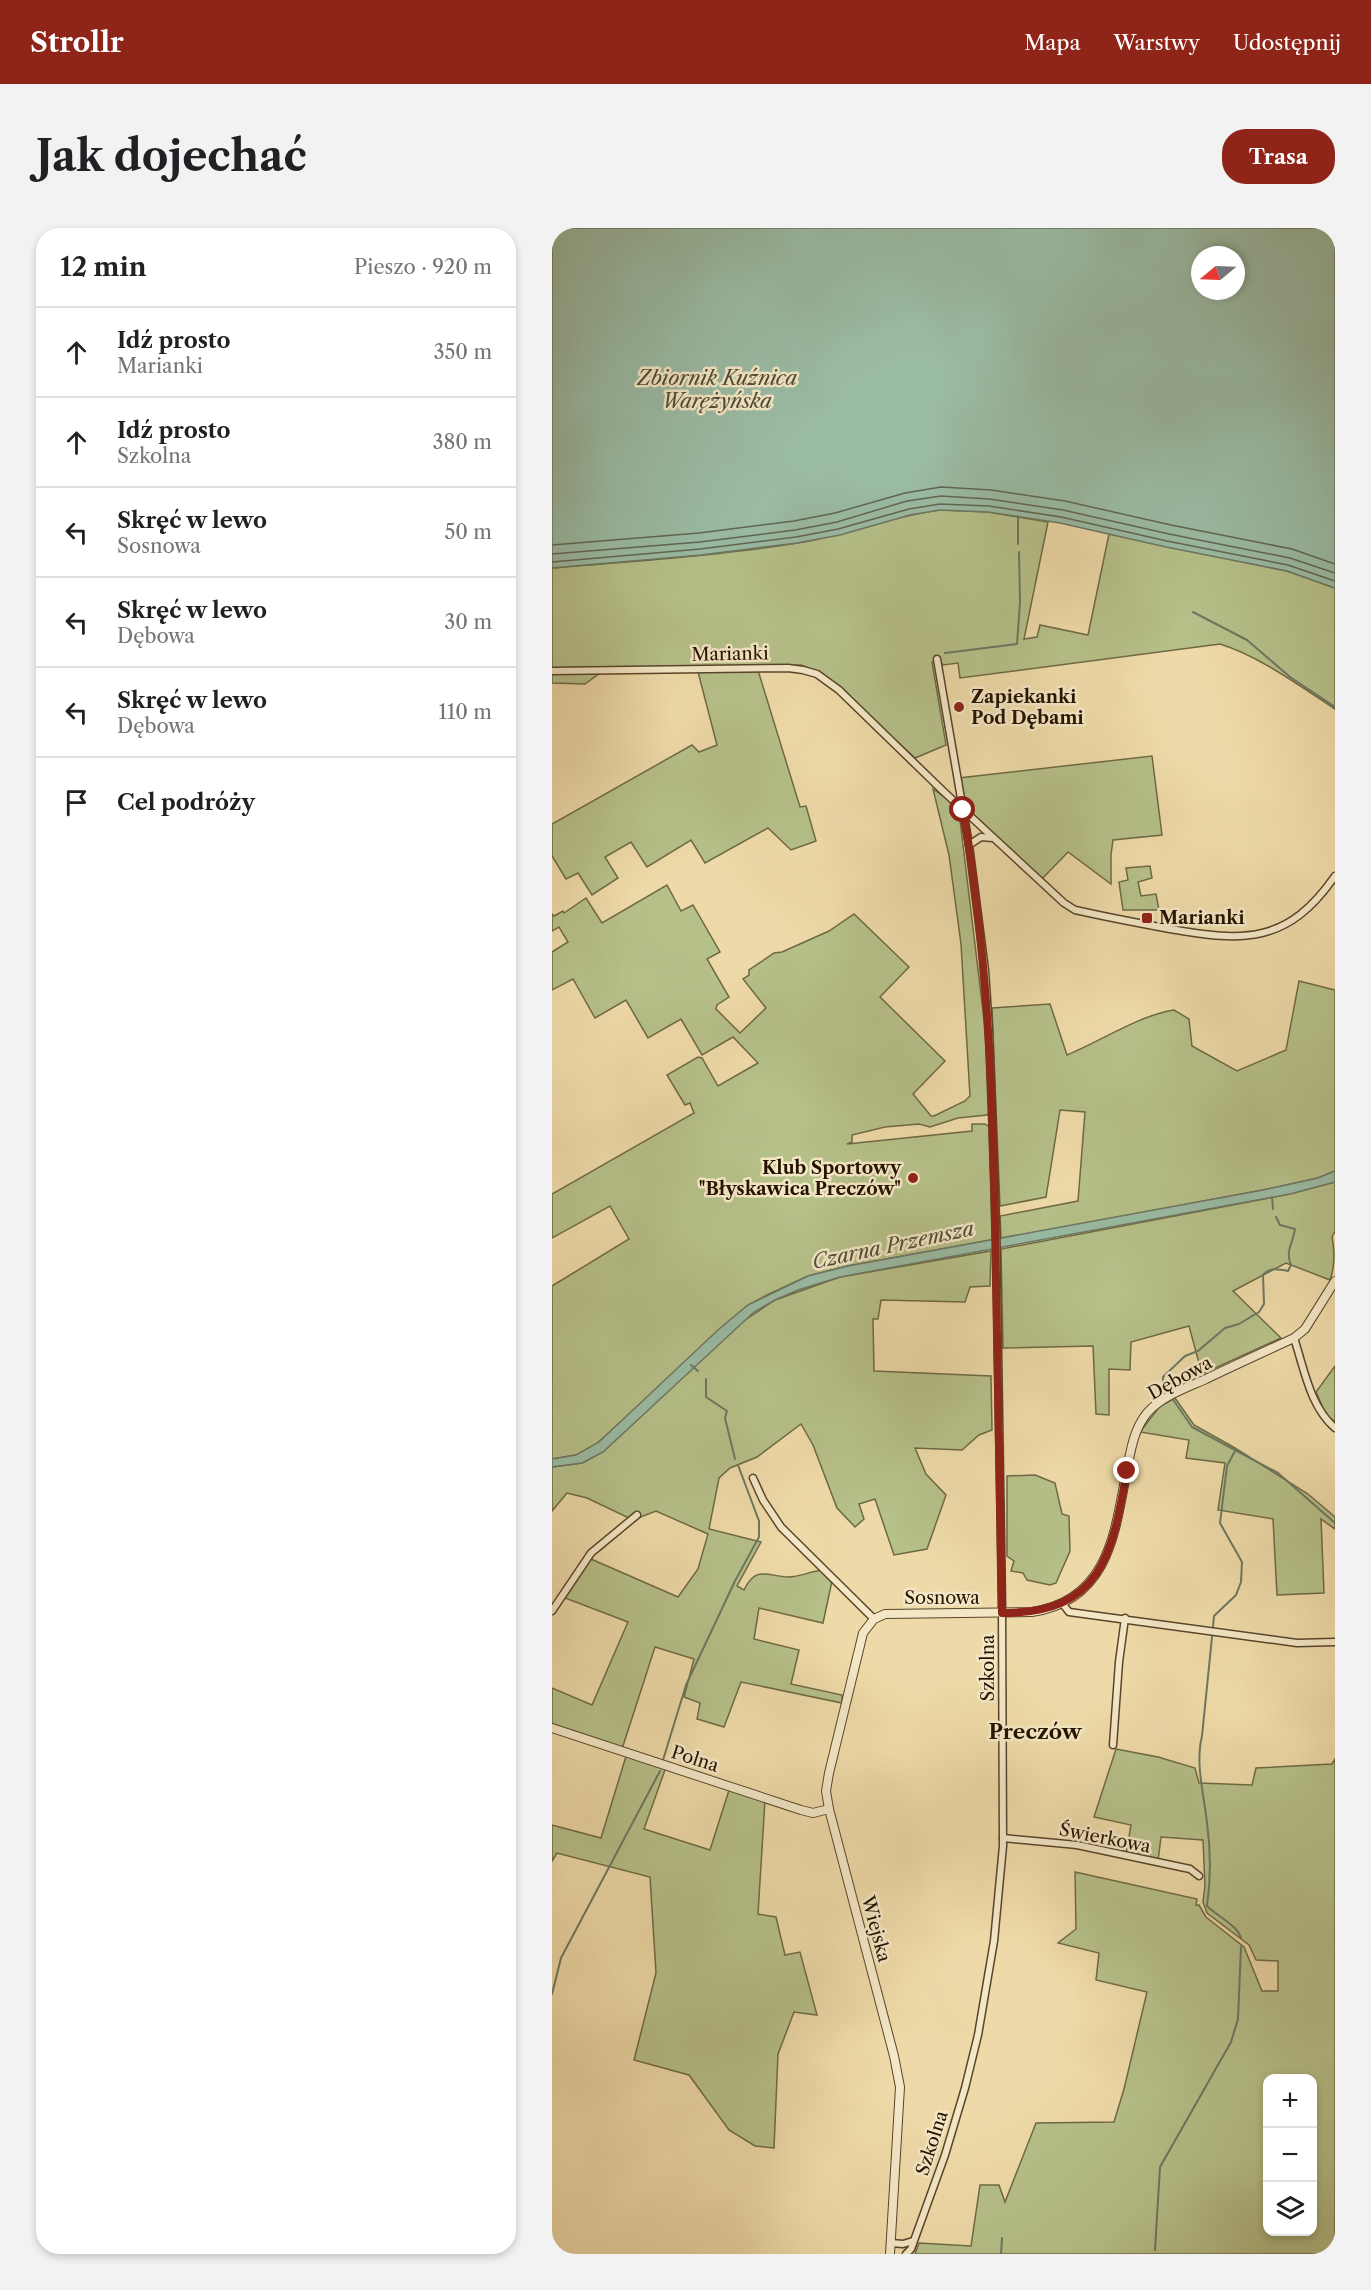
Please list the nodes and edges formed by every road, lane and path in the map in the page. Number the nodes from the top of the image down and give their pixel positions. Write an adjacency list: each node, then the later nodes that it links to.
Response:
1 (937, 658): 3 (street)
2 (552, 671): 3 (street, Marianki)
3 (963, 810): 4 (street, Marianki); 5 (street)
4 (993, 838): 5 (street); 6 (street, Marianki)
5 (969, 845): 14 (street, Szkolna)
6 (1335, 876)
7 (1335, 1281): 8 (street, Dębowa)
8 (1294, 1338): 9 (street); 12 (street, Dębowa)
9 (1335, 1428)
10 (753, 1478): 16 (street)
11 (637, 1515): 13 (street)
12 (1062, 1603): 14 (street, Sosnowa); 15 (street)
13 (552, 1611)
14 (1002, 1613): 16 (street, Sosnowa); 21 (street, Szkolna)
15 (1125, 1618): 17 (street); 19 (street)
16 (874, 1619): 20 (street, Wiejska)
17 (1335, 1642)
18 (552, 1728): 20 (street, Polna)
19 (1113, 1745)
20 (829, 1809): 24 (street, Wiejska)
21 (1003, 1838): 22 (street, Świerkowa); 23 (street, Szkolna)
22 (1199, 1876)
23 (914, 2241): 24 (street); 26 (street, Szkolna)
24 (891, 2243): 25 (street, Wiejska)
25 (890, 2254)
26 (906, 2254)

